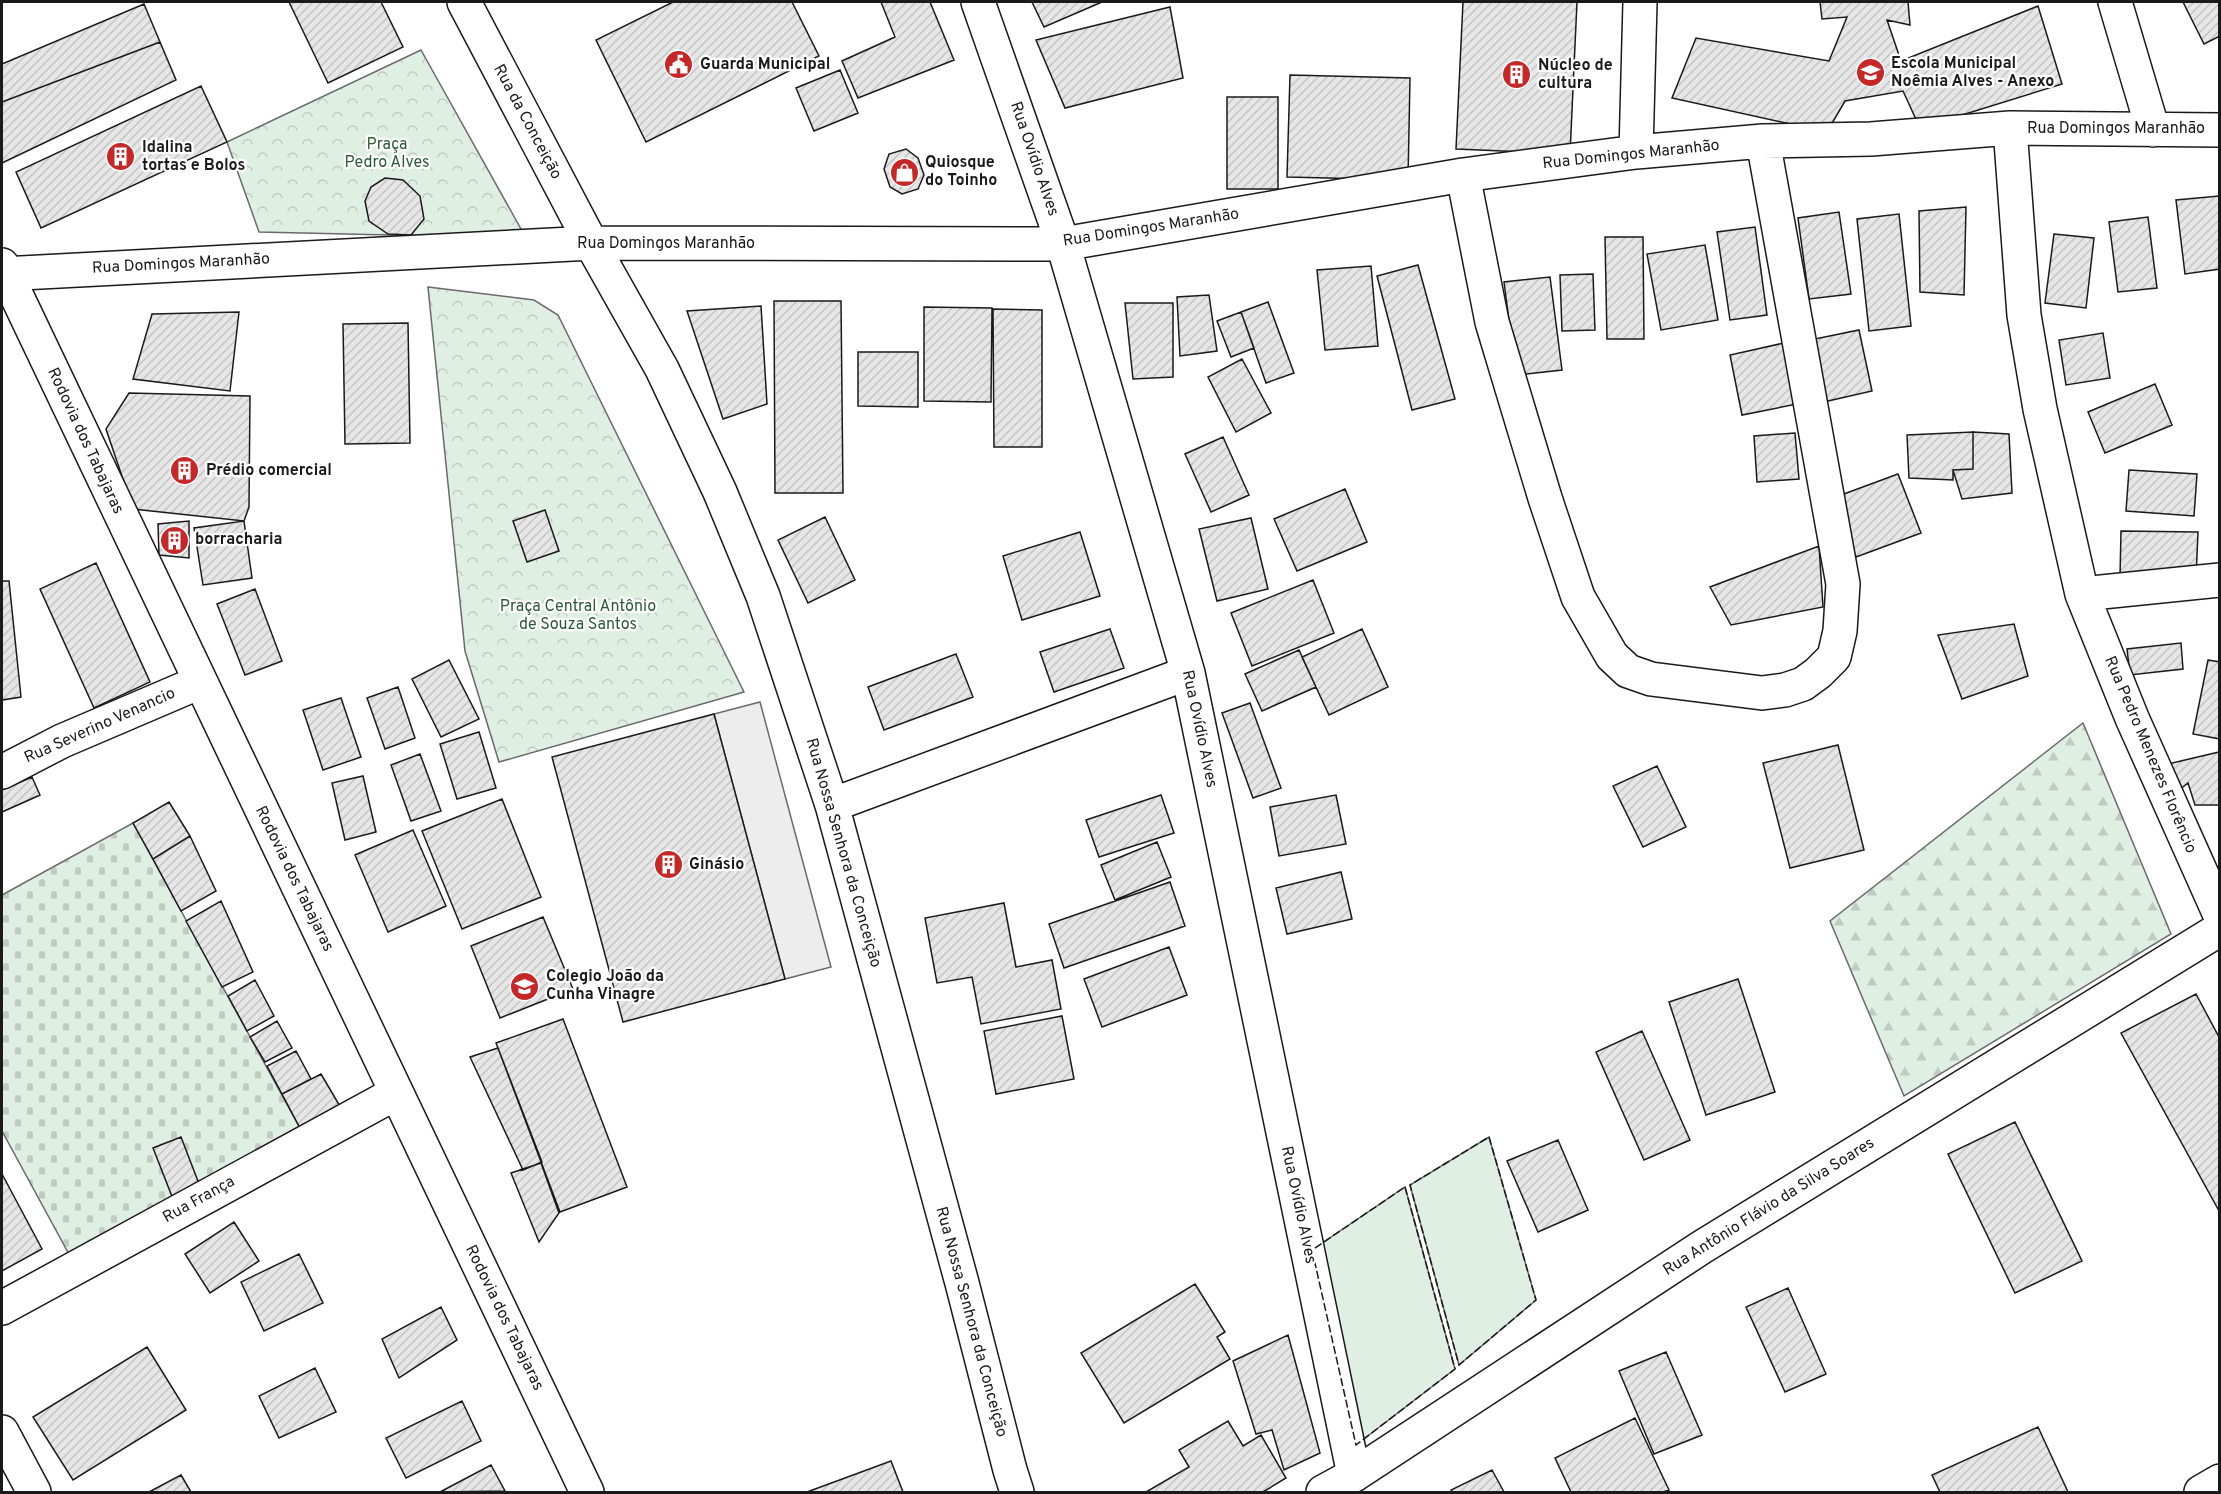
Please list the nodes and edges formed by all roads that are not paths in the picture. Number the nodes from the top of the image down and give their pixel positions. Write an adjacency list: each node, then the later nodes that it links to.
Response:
1 (464, 2): 11 (street, Rua da Conceição)
2 (978, 2): 12 (street, Rua Ovídio Alves)
3 (1640, 2): 9 (street)
4 (2115, 2): 6 (street)
5 (2010, 128): 6 (street, Rua Domingos Maranhão); 8 (street, Rua Domingos Maranhão); 15 (street, Rua Pedro Menezes Florêncio)
6 (2153, 130): 7 (street, Rua Domingos Maranhão)
7 (2220, 130)
8 (1763, 141): 9 (street, Rua Domingos Maranhão); 10 (street)
9 (1636, 152): 10 (street, Rua Domingos Maranhão)
10 (1462, 175): 12 (street, Rua Domingos Maranhão)
11 (591, 243): 12 (street, Rua Domingos Maranhão); 13 (street, Rua Domingos Maranhão); 19 (street, Rua Nossa Senhora da Conceição)
12 (1063, 244): 16 (street, Rua Ovídio Alves)
13 (3, 271): 17 (street, Rodovia dos Tabajaras)
14 (2220, 580): 15 (street)
15 (2082, 594): 20 (street, Rua Pedro Menezes Florêncio)
16 (1188, 672): 19 (street); 25 (street, Rua Ovídio Alves)
17 (200, 682): 18 (street, Rua Severino Venancio); 22 (street, Rodovia dos Tabajaras)
18 (2, 771)
19 (832, 805): 29 (street, Rua Nossa Senhora da Conceição)
20 (2220, 915)
21 (2220, 929): 25 (street, Rua Antônio Flávio da Silva Soares)
22 (396, 1093): 23 (street, Rua França); 28 (street, Rodovia dos Tabajaras)
23 (2, 1308)
24 (2, 1432): 27 (street)
25 (1354, 1475): 30 (street, Rua Antônio Flávio da Silva Soares)
26 (2220, 1480): 31 (street)
27 (34, 1492)
28 (587, 1492)
29 (1017, 1492)
30 (1323, 1492)
31 (2200, 1492)

